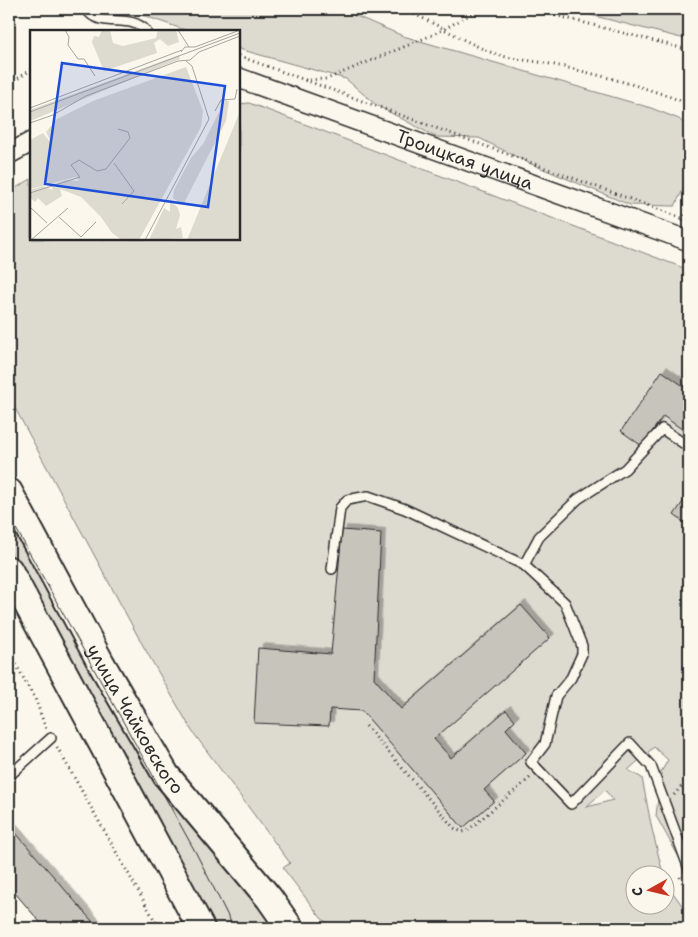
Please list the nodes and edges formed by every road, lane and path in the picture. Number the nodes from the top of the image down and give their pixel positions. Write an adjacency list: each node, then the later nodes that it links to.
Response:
1 (86, 9): 5 (lane)
2 (400, 9): 6 (path)
3 (480, 9): 6 (path)
4 (530, 9): 7 (path)
5 (145, 30)
6 (443, 30): 11 (path); 13 (path)
7 (689, 50)
8 (240, 56): 11 (path)
9 (30, 71): 12 (path)
10 (240, 78): 17 (street, Троицкая улица)
11 (305, 80): 16 (path)
12 (14, 81)
13 (689, 104)
14 (30, 143): 15 (street)
15 (9, 154)
16 (682, 218)
17 (689, 241)
18 (689, 446): 20 (lane)
19 (9, 492): 31 (main road, улица Чайковского)
20 (524, 565): 21 (lane); 26 (lane)
21 (332, 569)
22 (9, 570): 30 (main road)
23 (9, 651): 25 (path)
24 (366, 726): 26 (path)
25 (51, 738): 27 (lane); 29 (path)
26 (539, 770): 28 (lane)
27 (9, 776)
28 (689, 868)
29 (159, 928)
30 (201, 928)
31 (290, 928)

